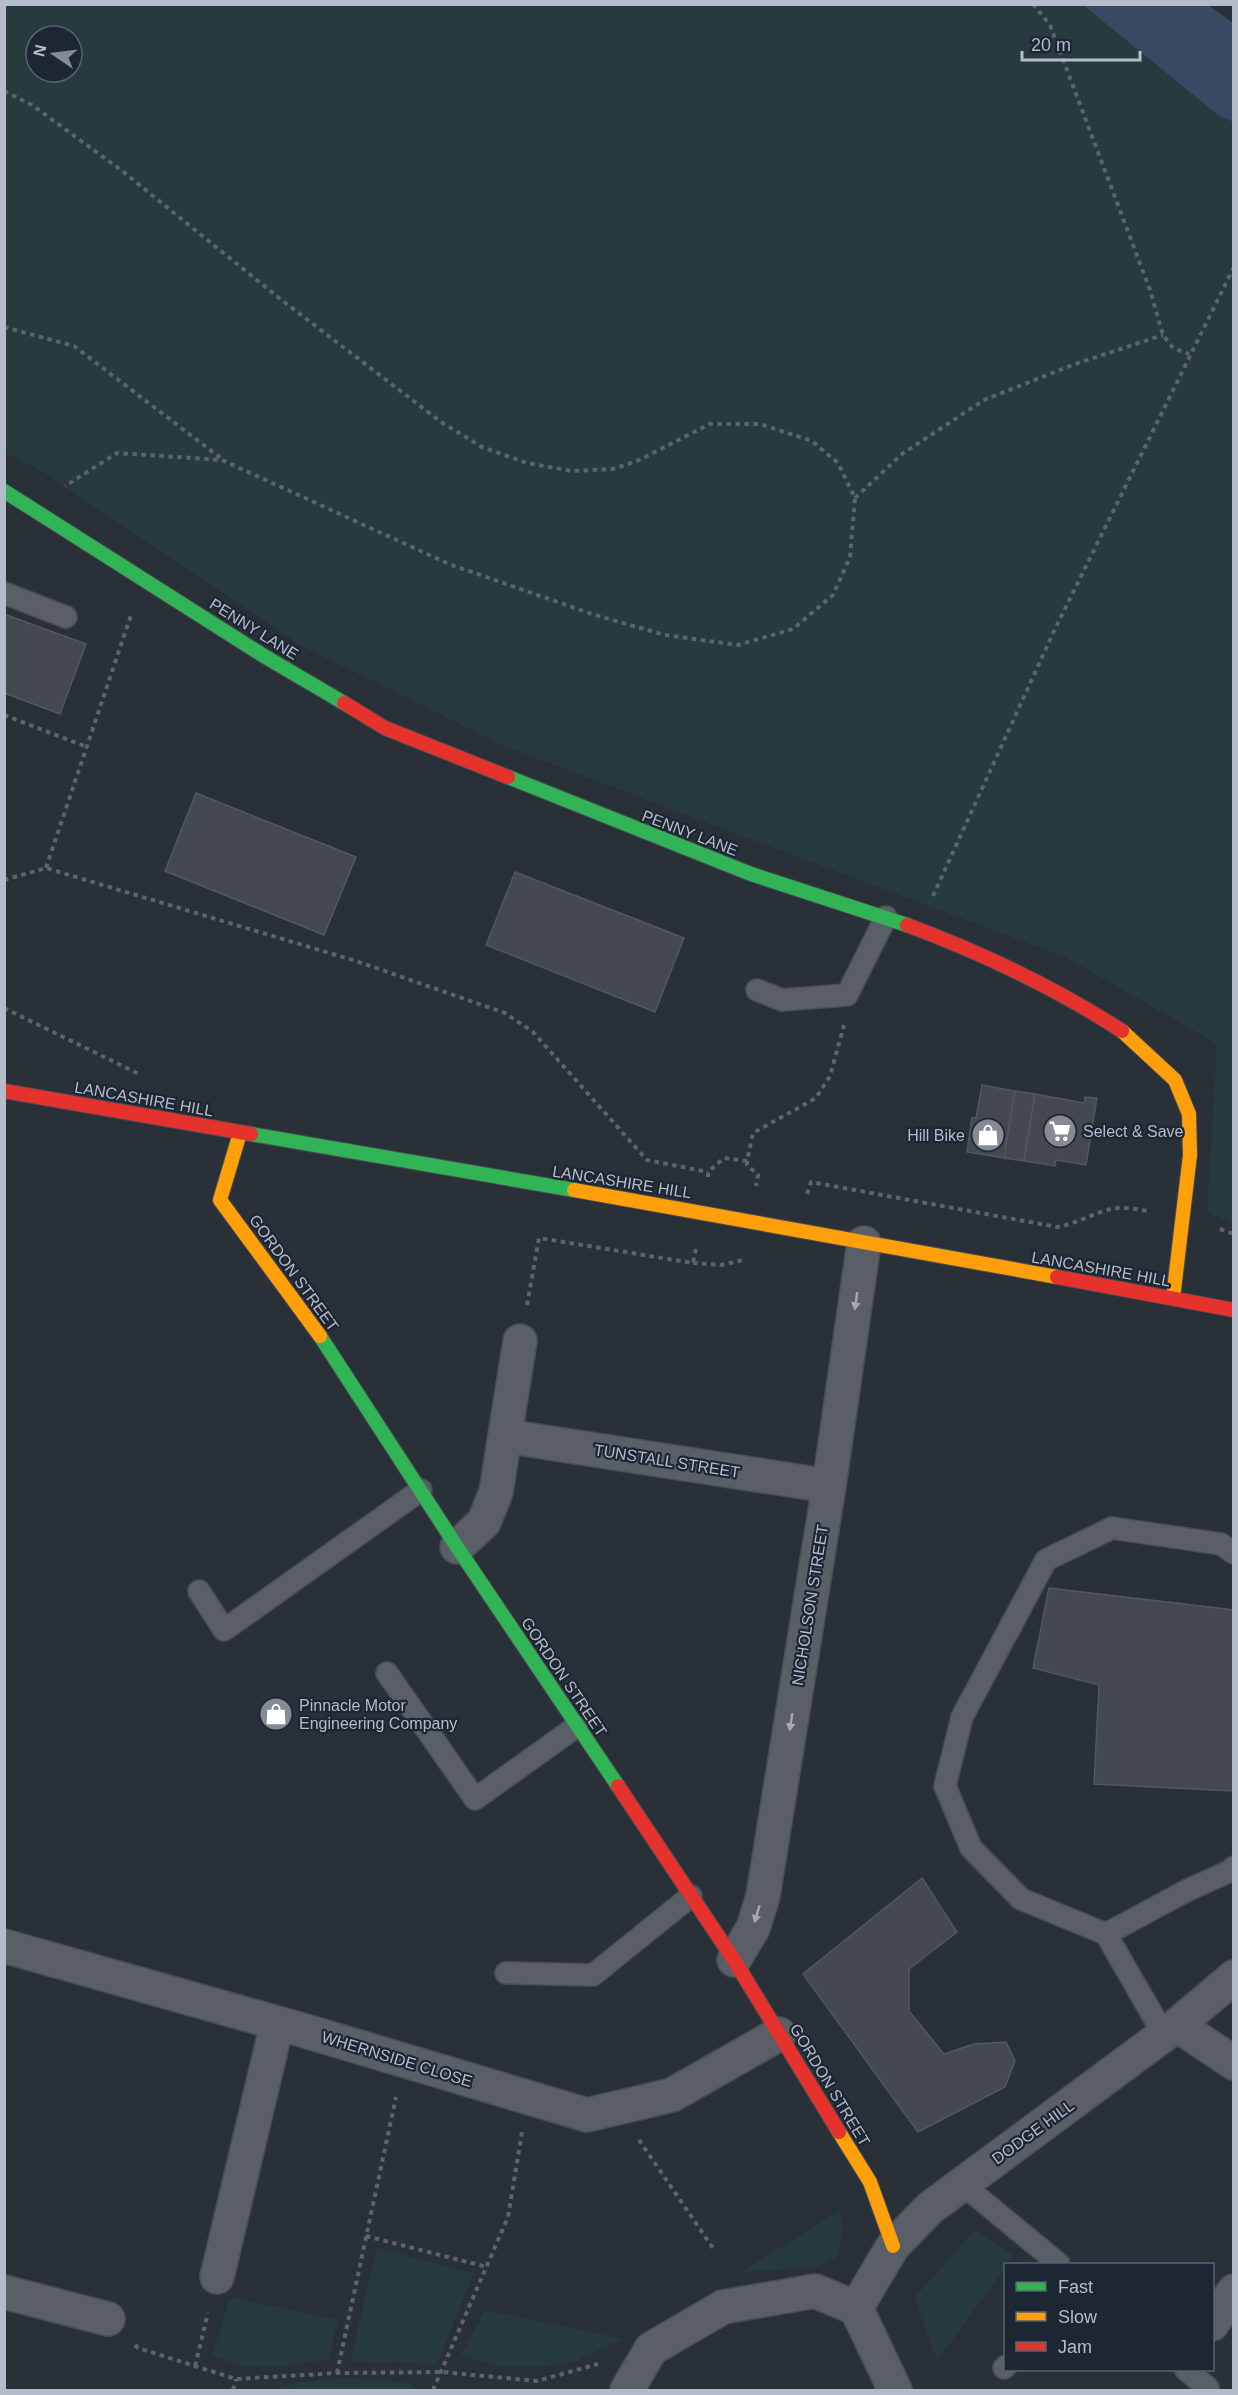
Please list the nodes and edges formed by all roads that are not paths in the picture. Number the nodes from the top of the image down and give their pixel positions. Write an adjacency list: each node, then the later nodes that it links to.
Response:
1 (4, 491): 4 (street, PENNY LANE)
2 (4, 593): 3 (lane)
3 (66, 617)
4 (886, 917): 5 (lane); 9 (street, PENNY LANE)
5 (757, 990)
6 (4, 1091): 7 (street, LANCASHIRE HILL)
7 (240, 1133): 8 (street, LANCASHIRE HILL); 14 (street, GORDON STREET)
8 (864, 1243): 9 (street, LANCASHIRE HILL); 13 (street, NICHOLSON STREET, one-way to 13)
9 (1173, 1298): 10 (street, LANCASHIRE HILL)
10 (1233, 1311)
11 (520, 1341): 12 (street)
12 (505, 1436): 13 (street, TUNSTALL STREET); 15 (street)
13 (829, 1486): 24 (street, NICHOLSON STREET, one-way to 24)
14 (421, 1490): 15 (street, GORDON STREET); 17 (lane)
15 (457, 1547): 19 (street, GORDON STREET)
16 (1233, 1553): 22 (lane)
17 (199, 1591)
18 (387, 1673): 19 (lane)
19 (577, 1726): 21 (street, GORDON STREET)
20 (1233, 1867): 22 (lane)
21 (691, 1896): 24 (street, GORDON STREET); 25 (lane)
22 (1106, 1934): 28 (lane)
23 (4, 1946): 27 (street, WHERNSIDE CLOSE)
24 (734, 1960): 29 (street, GORDON STREET)
25 (506, 1973)
26 (1233, 1977): 28 (street, DODGE HILL)
27 (278, 2024): 29 (street, WHERNSIDE CLOSE); 34 (street)
28 (1170, 2030): 30 (street); 31 (street, DODGE HILL)
29 (779, 2034): 32 (street, GORDON STREET)
30 (1233, 2063)
31 (962, 2184): 32 (street, DODGE HILL); 33 (lane)
32 (893, 2246): 37 (street, DODGE HILL)
33 (1057, 2263)
34 (217, 2277)
35 (1233, 2291): 39 (street)
36 (4, 2292): 38 (street)
37 (856, 2308): 42 (street); 43 (street)
38 (108, 2319)
39 (1214, 2321)
40 (1187, 2371): 41 (lane)
41 (1208, 2388)
42 (627, 2391)
43 (895, 2391)

